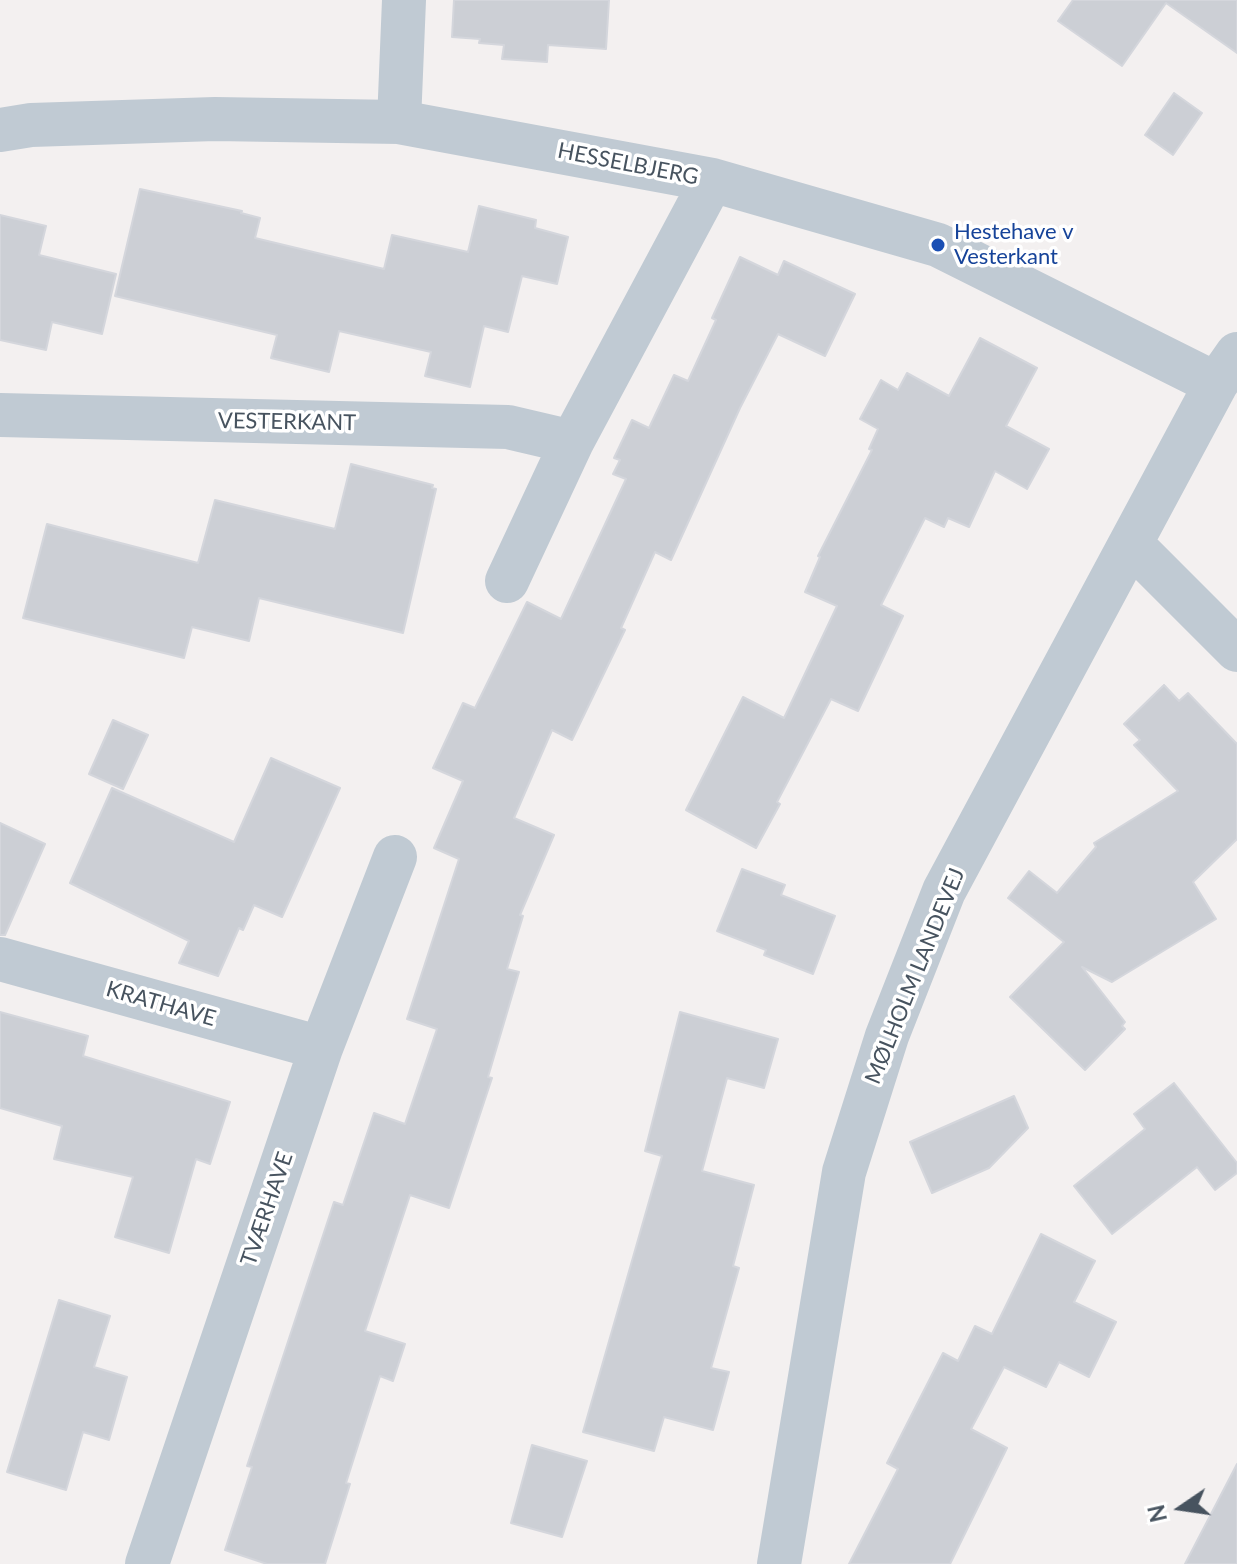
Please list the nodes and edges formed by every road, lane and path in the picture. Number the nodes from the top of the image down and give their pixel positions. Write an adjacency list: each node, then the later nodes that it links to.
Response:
1 (404, 0): 2 (street)
2 (399, 122): 3 (street, HESSELBJERG); 4 (street, HESSELBJERG)
3 (0, 130)
4 (712, 180): 5 (street, HESSELBJERG); 7 (street)
5 (1226, 369): 8 (street, MØLHOLM LANDEVEJ)
6 (0, 415): 7 (street, VESTERKANT)
7 (572, 442): 9 (street)
8 (1131, 544): 10 (street); 15 (street, MØLHOLM LANDEVEJ)
9 (507, 581)
10 (1237, 650)
11 (395, 857): 13 (street, TVÆRHAVE)
12 (0, 959): 13 (street, KRATHAVE)
13 (321, 1048): 14 (street, TVÆRHAVE)
14 (147, 1564)
15 (779, 1564)

